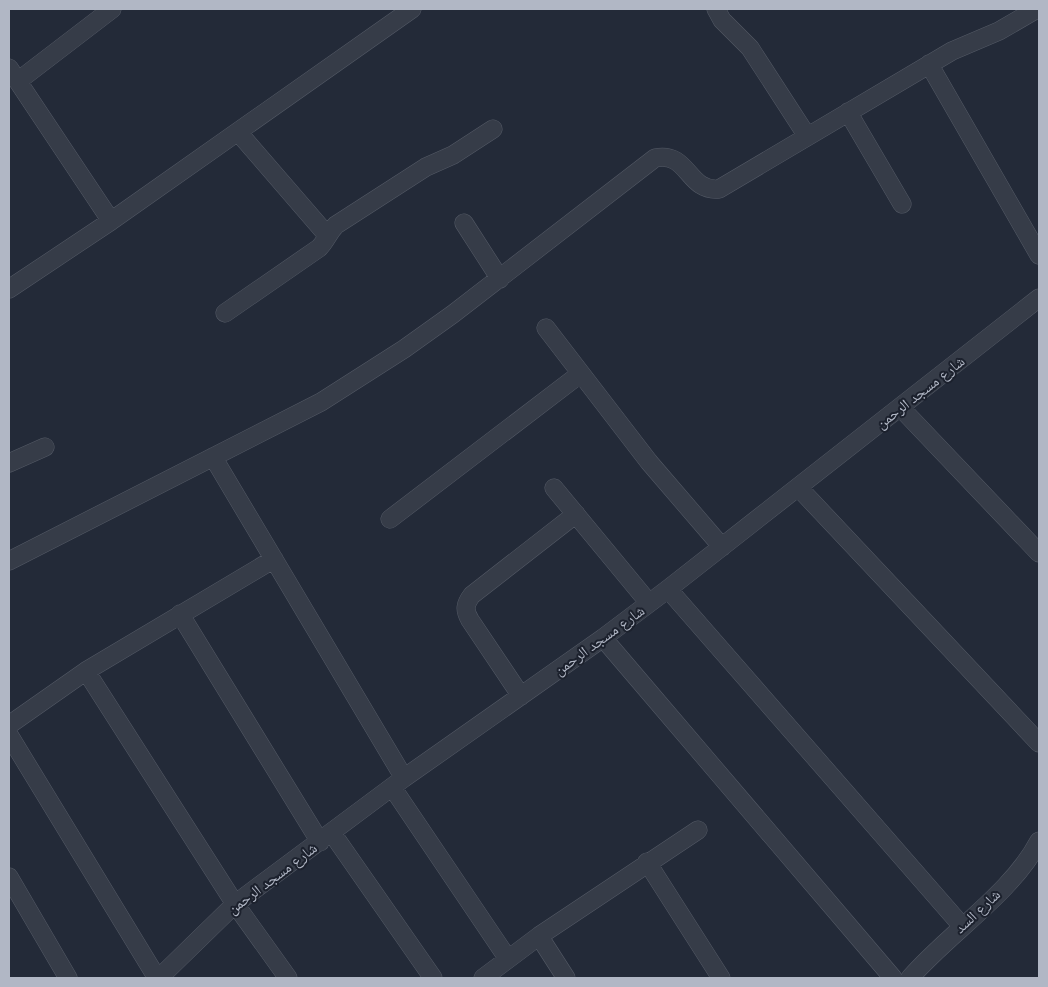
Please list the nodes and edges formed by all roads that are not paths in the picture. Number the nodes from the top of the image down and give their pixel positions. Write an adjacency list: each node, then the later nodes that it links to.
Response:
1 (112, 9): 6 (street)
2 (412, 9): 9 (street)
3 (716, 9): 10 (street)
4 (1037, 9): 5 (street)
5 (929, 64): 7 (street); 15 (street)
6 (13, 75): 12 (street)
7 (848, 112): 10 (street); 11 (street)
8 (493, 129): 14 (street)
9 (238, 132): 12 (street); 14 (street)
10 (807, 136): 16 (street)
11 (902, 204)
12 (111, 220): 17 (street)
13 (464, 223): 16 (street)
14 (327, 235): 19 (street)
15 (1039, 255)
16 (500, 279): 24 (street)
17 (9, 289)
18 (1039, 298): 22 (street, شارع مسجد الرحمن)
19 (225, 313)
20 (546, 328): 21 (street)
21 (580, 374): 29 (street); 30 (street)
22 (900, 407): 27 (street, شارع مسجد الرحمن); 31 (street)
23 (46, 446): 25 (street)
24 (213, 457): 32 (street); 33 (street)
25 (9, 463)
26 (554, 488): 28 (street)
27 (799, 488): 30 (street, شارع مسجد الرحمن); 41 (street)
28 (576, 514): 35 (street); 39 (street)
29 (390, 519)
30 (722, 547): 34 (street, شارع مسجد الرحمن)
31 (1039, 553)
32 (274, 559): 36 (street); 42 (street)
33 (9, 561)
34 (668, 589): 35 (street, شارع مسجد الرحمن); 49 (street)
35 (649, 603): 37 (street, شارع مسجد الرحمن)
36 (180, 614): 38 (street); 44 (street)
37 (603, 638): 39 (street, شارع مسجد الرحمن); 59 (street)
38 (86, 671): 40 (street); 48 (street)
39 (521, 696): 42 (street, شارع مسجد الرحمن)
40 (10, 736): 53 (street)
41 (1039, 743)
42 (398, 783): 44 (street, شارع مسجد الرحمن); 51 (street)
43 (698, 830): 46 (street)
44 (326, 837): 48 (street, شارع مسجد الرحمن); 55 (street)
45 (1039, 841): 49 (street, شارع السد)
46 (647, 862): 50 (street); 58 (street)
47 (9, 877): 52 (street)
48 (236, 904): 53 (street, شارع مسجد الرحمن); 54 (street)
49 (962, 926): 60 (street, شارع السد)
50 (539, 936): 51 (street); 57 (street)
51 (508, 959): 56 (street)
52 (68, 978)
53 (158, 978)
54 (288, 978)
55 (433, 978)
56 (483, 978)
57 (566, 978)
58 (721, 978)
59 (892, 978)
60 (910, 978)

